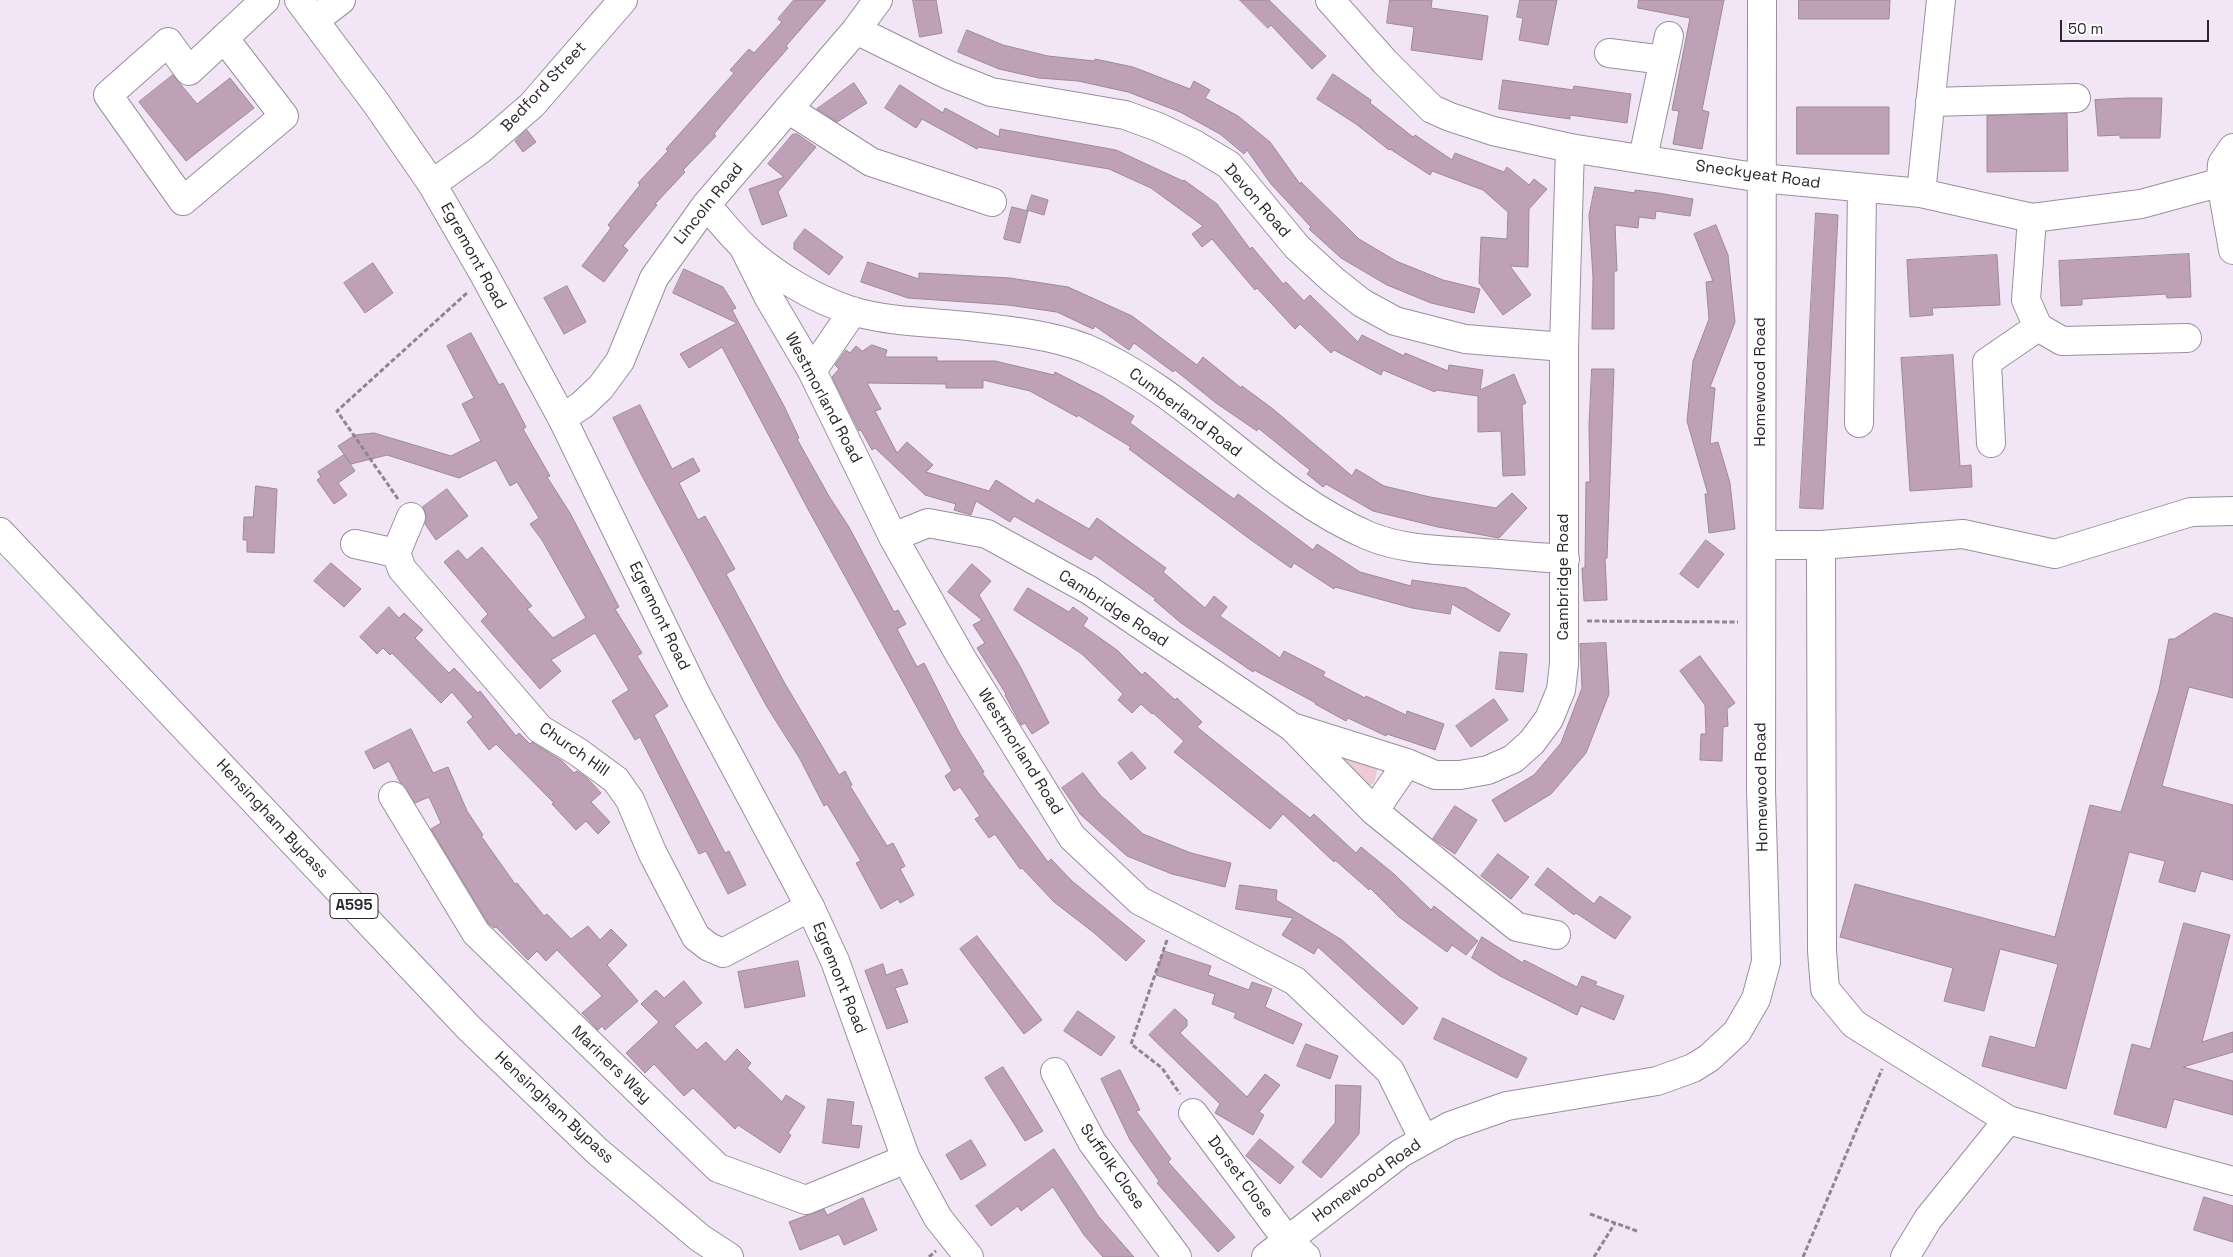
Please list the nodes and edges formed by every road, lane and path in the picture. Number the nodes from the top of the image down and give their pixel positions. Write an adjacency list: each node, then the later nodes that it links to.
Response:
1 (265, 0): 10 (main road)
2 (341, 0): 8 (main road)
3 (623, 0): 20 (main road, Bedford Street)
4 (878, 0): 9 (main road, Lincoln Road)
5 (1330, 0): 15 (main road, Sneckyeat Road)
6 (1762, 0): 18 (main road, Homewood Road)
7 (1941, 0): 13 (main road)
8 (307, 10): 20 (main road, Egremont Road)
9 (856, 30): 14 (main road, Lincoln Road); 32 (main road, Devon Road)
10 (224, 38): 10 (main road)
11 (1609, 53): 17 (main road)
12 (2076, 98): 13 (main road)
13 (1930, 102): 22 (main road)
14 (788, 109): 23 (main road); 24 (main road, Lincoln Road)
15 (1570, 148): 17 (main road, Sneckyeat Road); 32 (main road, Cambridge Road)
16 (2233, 148): 19 (main road)
17 (1643, 158): 18 (main road, Sneckyeat Road)
18 (1761, 178): 21 (main road, Sneckyeat Road); 42 (main road, Homewood Road)
19 (2227, 181): 25 (main road, Sneckyeat Road); 27 (main road)
20 (432, 184): 28 (main road, Egremont Road)
21 (1862, 188): 22 (main road, Sneckyeat Road); 35 (main road)
22 (1921, 193): 25 (main road, Sneckyeat Road)
23 (992, 202)
24 (706, 205): 26 (main road, Cumberland Road); 34 (main road, Lincoln Road)
25 (2032, 218): 30 (main road)
26 (744, 248): 29 (main road, Cumberland Road); 33 (main road, Westmorland Road)
27 (2233, 250)
28 (485, 276): 34 (main road, Egremont Road); 38 (path)
29 (853, 311): 33 (main road); 45 (main road, Cumberland Road)
30 (2038, 327): 31 (main road); 36 (main road)
31 (2187, 338)
32 (1564, 347): 45 (main road, Cambridge Road)
33 (812, 372): 40 (main road, Westmorland Road)
34 (562, 418): 52 (main road, Egremont Road)
35 (1859, 423)
36 (1991, 443)
37 (2233, 511): 43 (main road)
38 (411, 517): 44 (main road)
39 (0, 532): 66 (main road, Hensingham Bypass / A595)
40 (893, 537): 48 (main road, Cambridge Road); 53 (main road, Westmorland Road)
41 (355, 544): 44 (main road)
42 (1762, 545): 43 (main road); 47 (main road, Homewood Road)
43 (1821, 545): 55 (main road)
44 (396, 553): 52 (main road, Church Hill)
45 (1565, 559): 46 (main road, Cambridge Road)
46 (1565, 621): 47 (path); 49 (main road, Cambridge Road)
47 (1762, 622): 59 (main road, Homewood Road)
48 (1292, 727): 49 (main road, Cambridge Road); 51 (main road, Cambridge Road)
49 (1407, 763): 51 (main road)
50 (393, 796): 60 (main road, Mariners Way)
51 (1374, 812): 54 (main road, Cambridge Road)
52 (810, 907): 60 (main road, Egremont Road)
53 (1174, 918): 57 (path); 59 (main road, Westmorland Road)
54 (1556, 935)
55 (1891, 1047): 58 (main road); 71 (path)
56 (1055, 1072): 68 (main road, Suffolk Close)
57 (1193, 1114): 65 (main road, Dorset Close)
58 (2008, 1120): 61 (main road); 72 (main road)
59 (1424, 1140): 65 (main road, Homewood Road)
60 (906, 1159): 67 (main road, Egremont Road)
61 (2233, 1181)
62 (1590, 1214): 63 (path)
63 (1615, 1223): 64 (path); 70 (path)
64 (1637, 1231)
65 (1296, 1249): 69 (main road, Homewood Road)
66 (729, 1257)
67 (969, 1257)
68 (1177, 1257)
69 (1266, 1257)
70 (1594, 1257)
71 (1803, 1257)
72 (1905, 1257)

